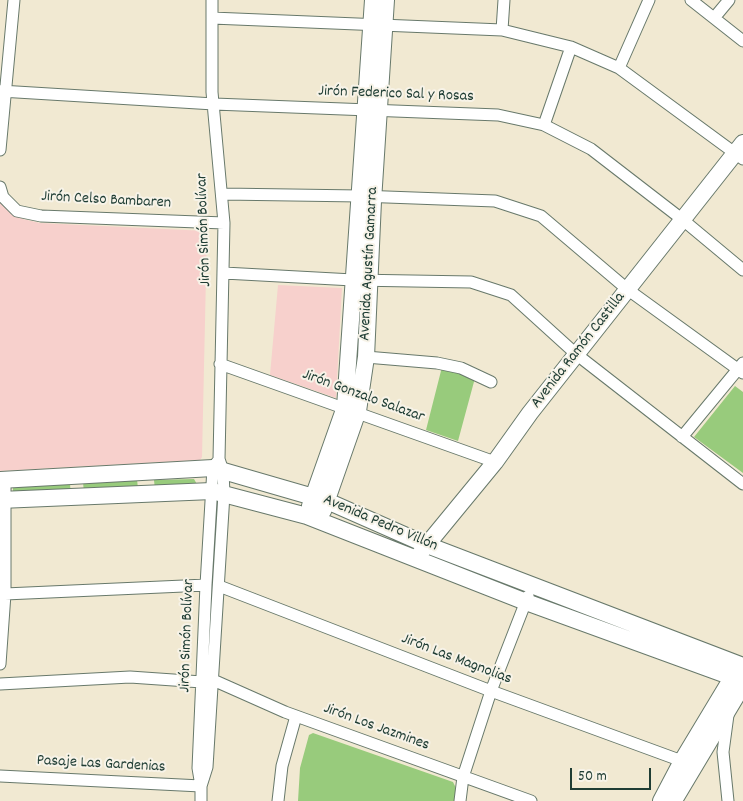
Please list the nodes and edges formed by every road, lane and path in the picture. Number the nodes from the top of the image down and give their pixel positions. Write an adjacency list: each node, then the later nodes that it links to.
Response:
1 (14, 0): 16 (street)
2 (212, 0): 9 (street, Jirón Simón Bolívar)
3 (373, 0): 11 (main road, Avenida Agustín Gamarra)
4 (386, 0): 11 (main road, Avenida Agustín Gamarra)
5 (504, 0): 12 (street)
6 (649, 0): 15 (street)
7 (691, 0): 10 (street)
8 (729, 0): 10 (street)
9 (212, 18): 11 (street); 17 (street, Jirón Simón Bolívar)
10 (714, 18): 13 (street)
11 (378, 24): 12 (street); 18 (main road, Avenida Agustín Gamarra)
12 (502, 30): 14 (street)
13 (743, 41)
14 (571, 47): 15 (street); 19 (street)
15 (619, 68): 21 (street)
16 (4, 91): 17 (street, Jirón Federico Sal y Rosas); 20 (street)
17 (214, 104): 18 (street, Jirón Federico Sal y Rosas); 23 (street, Jirón Simón Bolívar)
18 (372, 111): 19 (street, Jirón Federico Sal y Rosas); 24 (main road, Avenida Agustín Gamarra)
19 (544, 125): 25 (street, Jirón Federico Sal y Rosas)
20 (0, 150)
21 (740, 152): 25 (main road, Avenida Ramón Castilla)
22 (0, 187): 26 (street, Jirón Celso Bambaren)
23 (222, 194): 24 (street); 26 (street, Jirón Simón Bolívar)
24 (366, 196): 29 (main road, Avenida Agustín Gamarra); 30 (street)
25 (683, 220): 27 (street, Jirón Federico Sal y Rosas); 30 (main road, Avenida Ramón Castilla)
26 (224, 223): 28 (street, Jirón Simón Bolívar)
27 (743, 270)
28 (224, 273): 29 (street); 33 (street, Jirón Simón Bolívar)
29 (361, 280): 31 (street); 32 (main road, Avenida Agustín Gamarra); 36 (main road, Avenida Agustín Gamarra)
30 (627, 289): 31 (main road, Avenida Ramón Castilla); 34 (street)
31 (576, 354): 37 (street); 38 (main road, Avenida Ramón Castilla)
32 (366, 357): 35 (street); 36 (main road, Avenida Agustín Gamarra)
33 (220, 364): 36 (street, Jirón Gonzalo Salazar); 39 (street, Jirón Simón Bolívar)
34 (741, 368): 37 (street)
35 (491, 382)
36 (352, 409): 38 (street, Jirón Gonzalo Salazar); 47 (main road, Avenida Agustín Gamarra)
37 (682, 438): 43 (street)
38 (495, 462): 50 (main road, Avenida Ramón Castilla)
39 (218, 466): 40 (main road, Avenida Pedro Villón); 44 (street, Jirón Simón Bolívar); 47 (main road, Avenida Pedro Villón)
40 (147, 472): 41 (main road, Avenida Pedro Villón); 45 (main road)
41 (77, 475): 42 (main road, Avenida Pedro Villón); 46 (main road)
42 (2, 479): 48 (street)
43 (743, 484)
44 (218, 493): 45 (main road, Avenida Pedro Villón); 49 (main road, Avenida Pedro Villón); 52 (street, Jirón Simón Bolívar); 54 (street, Jirón Simón Bolívar)
45 (149, 494): 46 (main road, Avenida Pedro Villón)
46 (78, 497): 48 (main road, Avenida Pedro Villón)
47 (320, 499): 49 (main road, Avenida Agustín Gamarra); 50 (main road, Avenida Pedro Villón)
48 (2, 500): 55 (street)
49 (313, 518): 51 (main road, Avenida Pedro Villón)
50 (426, 545): 51 (main road, Avenida Ramón Castilla); 53 (main road, Avenida Pedro Villón)
51 (416, 560): 56 (main road, Avenida Pedro Villón)
52 (206, 585): 55 (street); 59 (street, Jirón Simón Bolívar)
53 (532, 585): 56 (street); 58 (main road, Avenida Pedro Villón)
54 (219, 586): 59 (street, Jirón Simón Bolívar); 61 (street, Jirón Las Magnolias)
55 (5, 594): 57 (street)
56 (526, 602): 58 (main road, Avenida Pedro Villón); 61 (street)
57 (0, 664)
58 (741, 672): 62 (main road); 64 (main road)
59 (208, 681): 60 (street, Jirón Los Jazmines); 63 (street, Jirón Los Jazmines); 67 (street, Jirón Simón Bolívar)
60 (0, 684)
61 (491, 691): 64 (street, Jirón Las Magnolias); 66 (street)
62 (729, 711): 73 (main road); 74 (street)
63 (296, 716): 66 (street, Jirón Los Jazmines); 69 (street)
64 (682, 761): 72 (main road)
65 (0, 776): 67 (street, Pasaje Las Gardenias)
66 (463, 777): 70 (street); 71 (street, Jirón Los Jazmines)
67 (201, 786): 68 (street, Jirón Simón Bolívar)
68 (200, 801)
69 (278, 801)
70 (460, 801)
71 (531, 801)
72 (661, 801)
73 (674, 801)
74 (728, 801)

